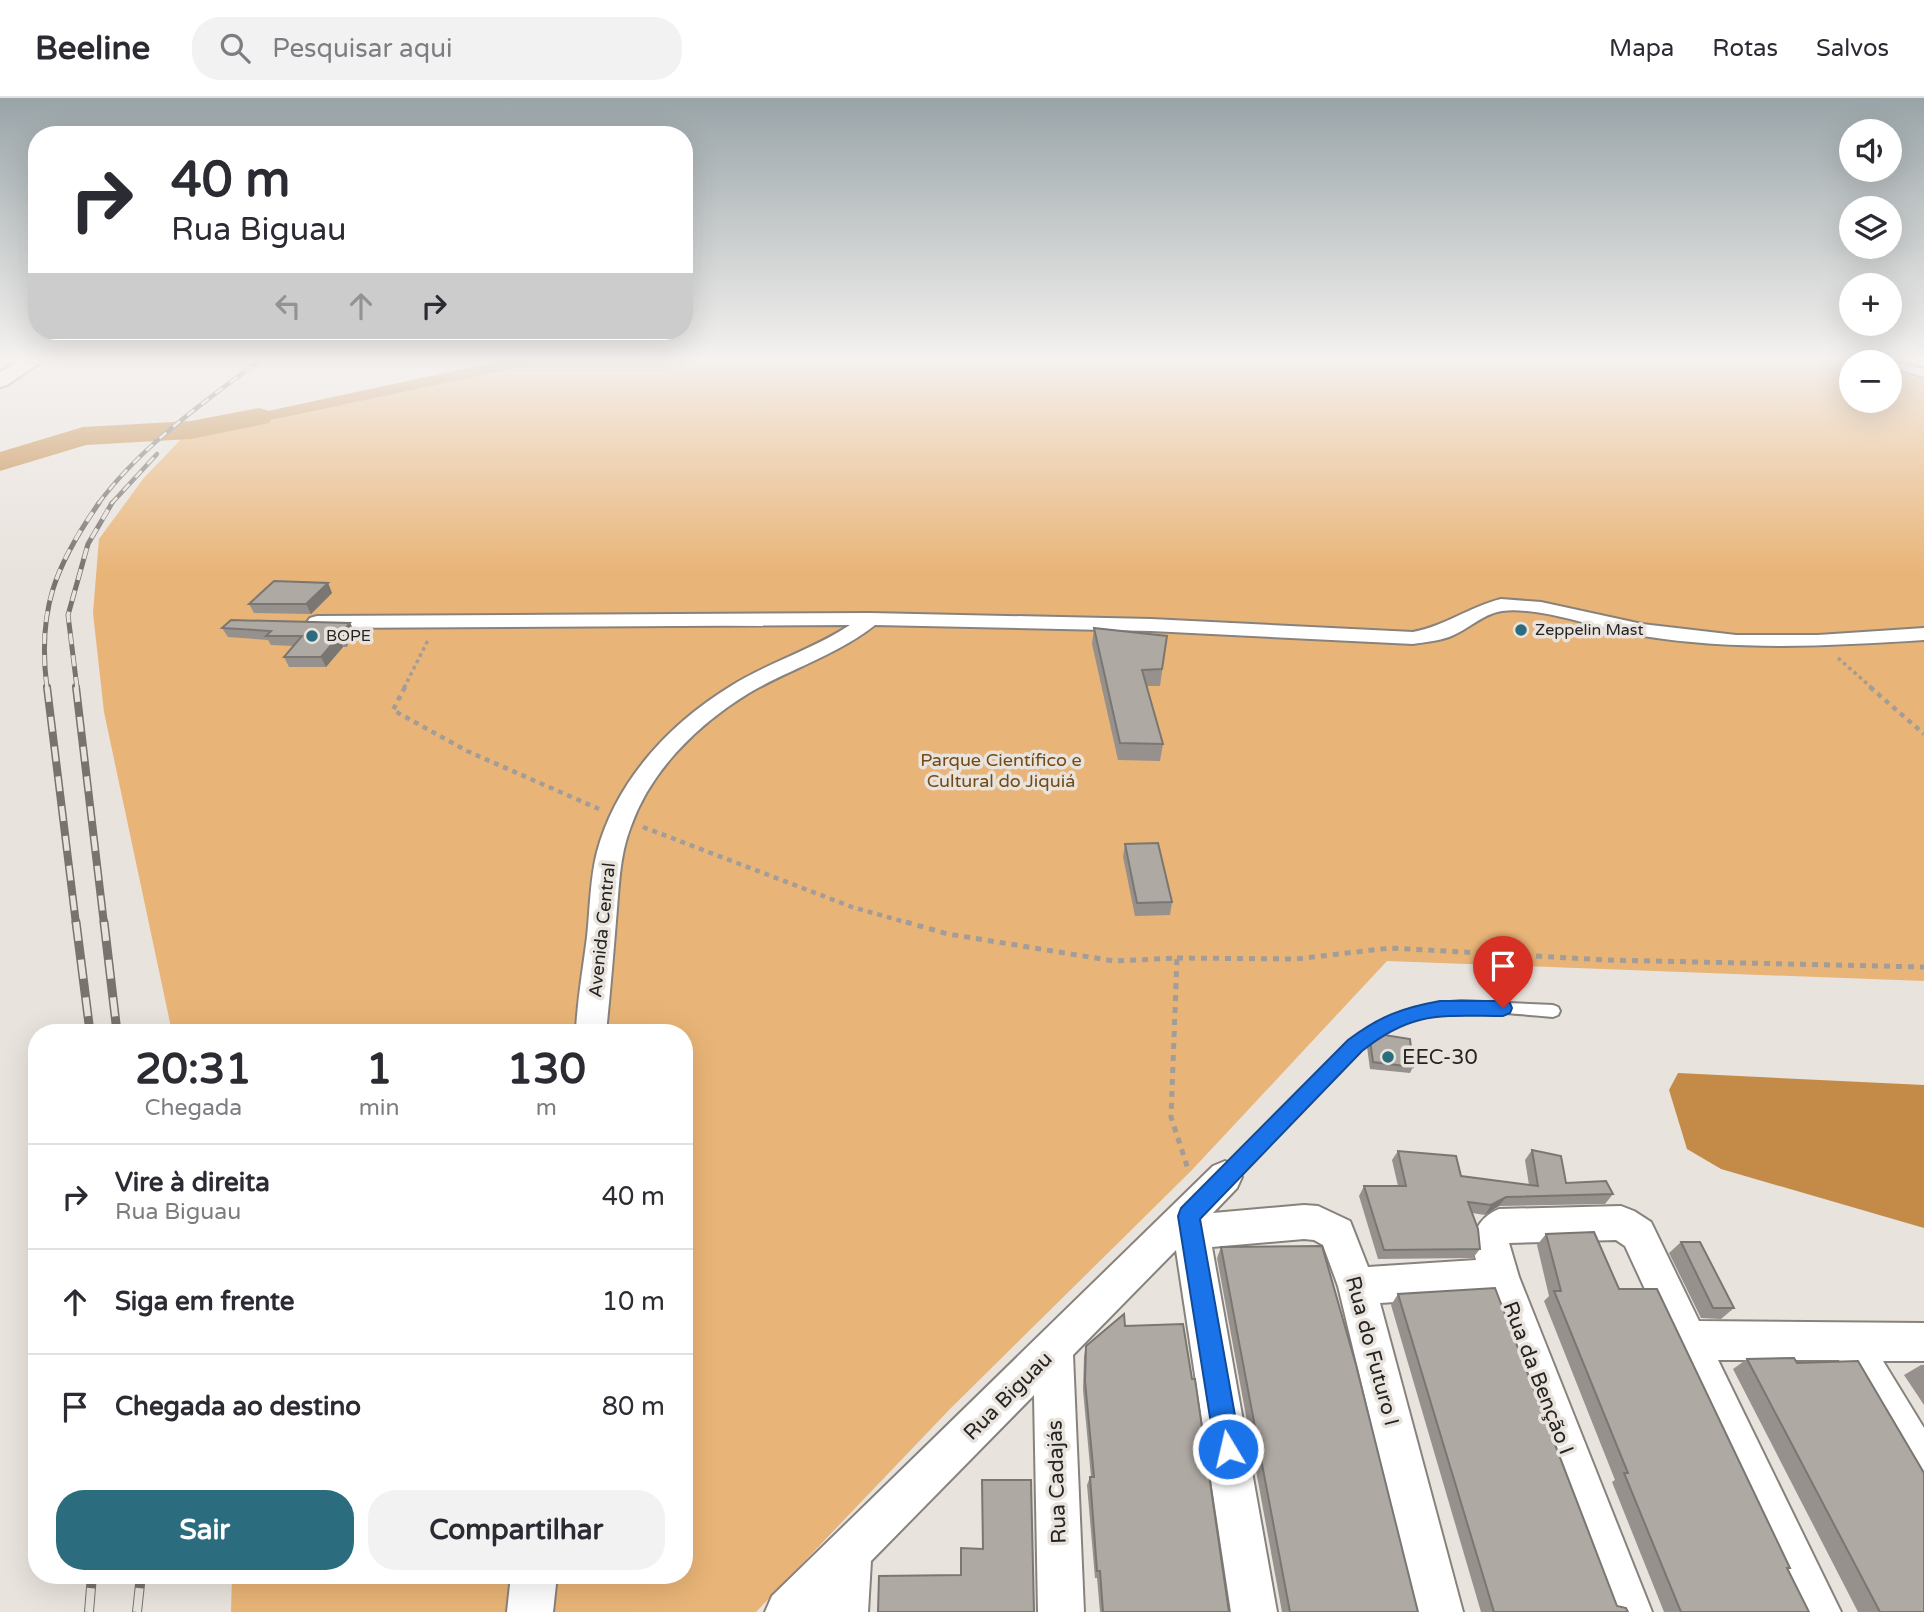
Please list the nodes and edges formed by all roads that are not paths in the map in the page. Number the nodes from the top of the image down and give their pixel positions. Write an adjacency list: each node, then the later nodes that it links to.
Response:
1 (870, 619): 2 (street); 3 (street); 5 (street, Avenida Central)
2 (292, 622)
3 (1924, 634)
4 (1553, 1012): 6 (lane)
5 (592, 1024)
6 (1202, 1207): 8 (street, Rua do Futuro I); 12 (street, Rua Biguau); 20 (street)
7 (1500, 1277): 8 (street); 9 (street, Rua da Benção I); 22 (street, Rua da Benção I)
8 (1357, 1286): 21 (street, Rua do Futuro I)
9 (1688, 1340): 10 (street); 23 (street)
10 (1849, 1341): 11 (street); 13 (street)
11 (1924, 1342)
12 (1053, 1351): 14 (street, Rua Biguau); 19 (street, Rua Cadajás)
13 (1924, 1467)
14 (849, 1552): 17 (street, Rua Biguau); 18 (street)
15 (533, 1584): 16 (street)
16 (530, 1612)
17 (788, 1612)
18 (845, 1612)
19 (1061, 1612)
20 (1254, 1612)
21 (1440, 1612)
22 (1629, 1612)
23 (1818, 1612)

